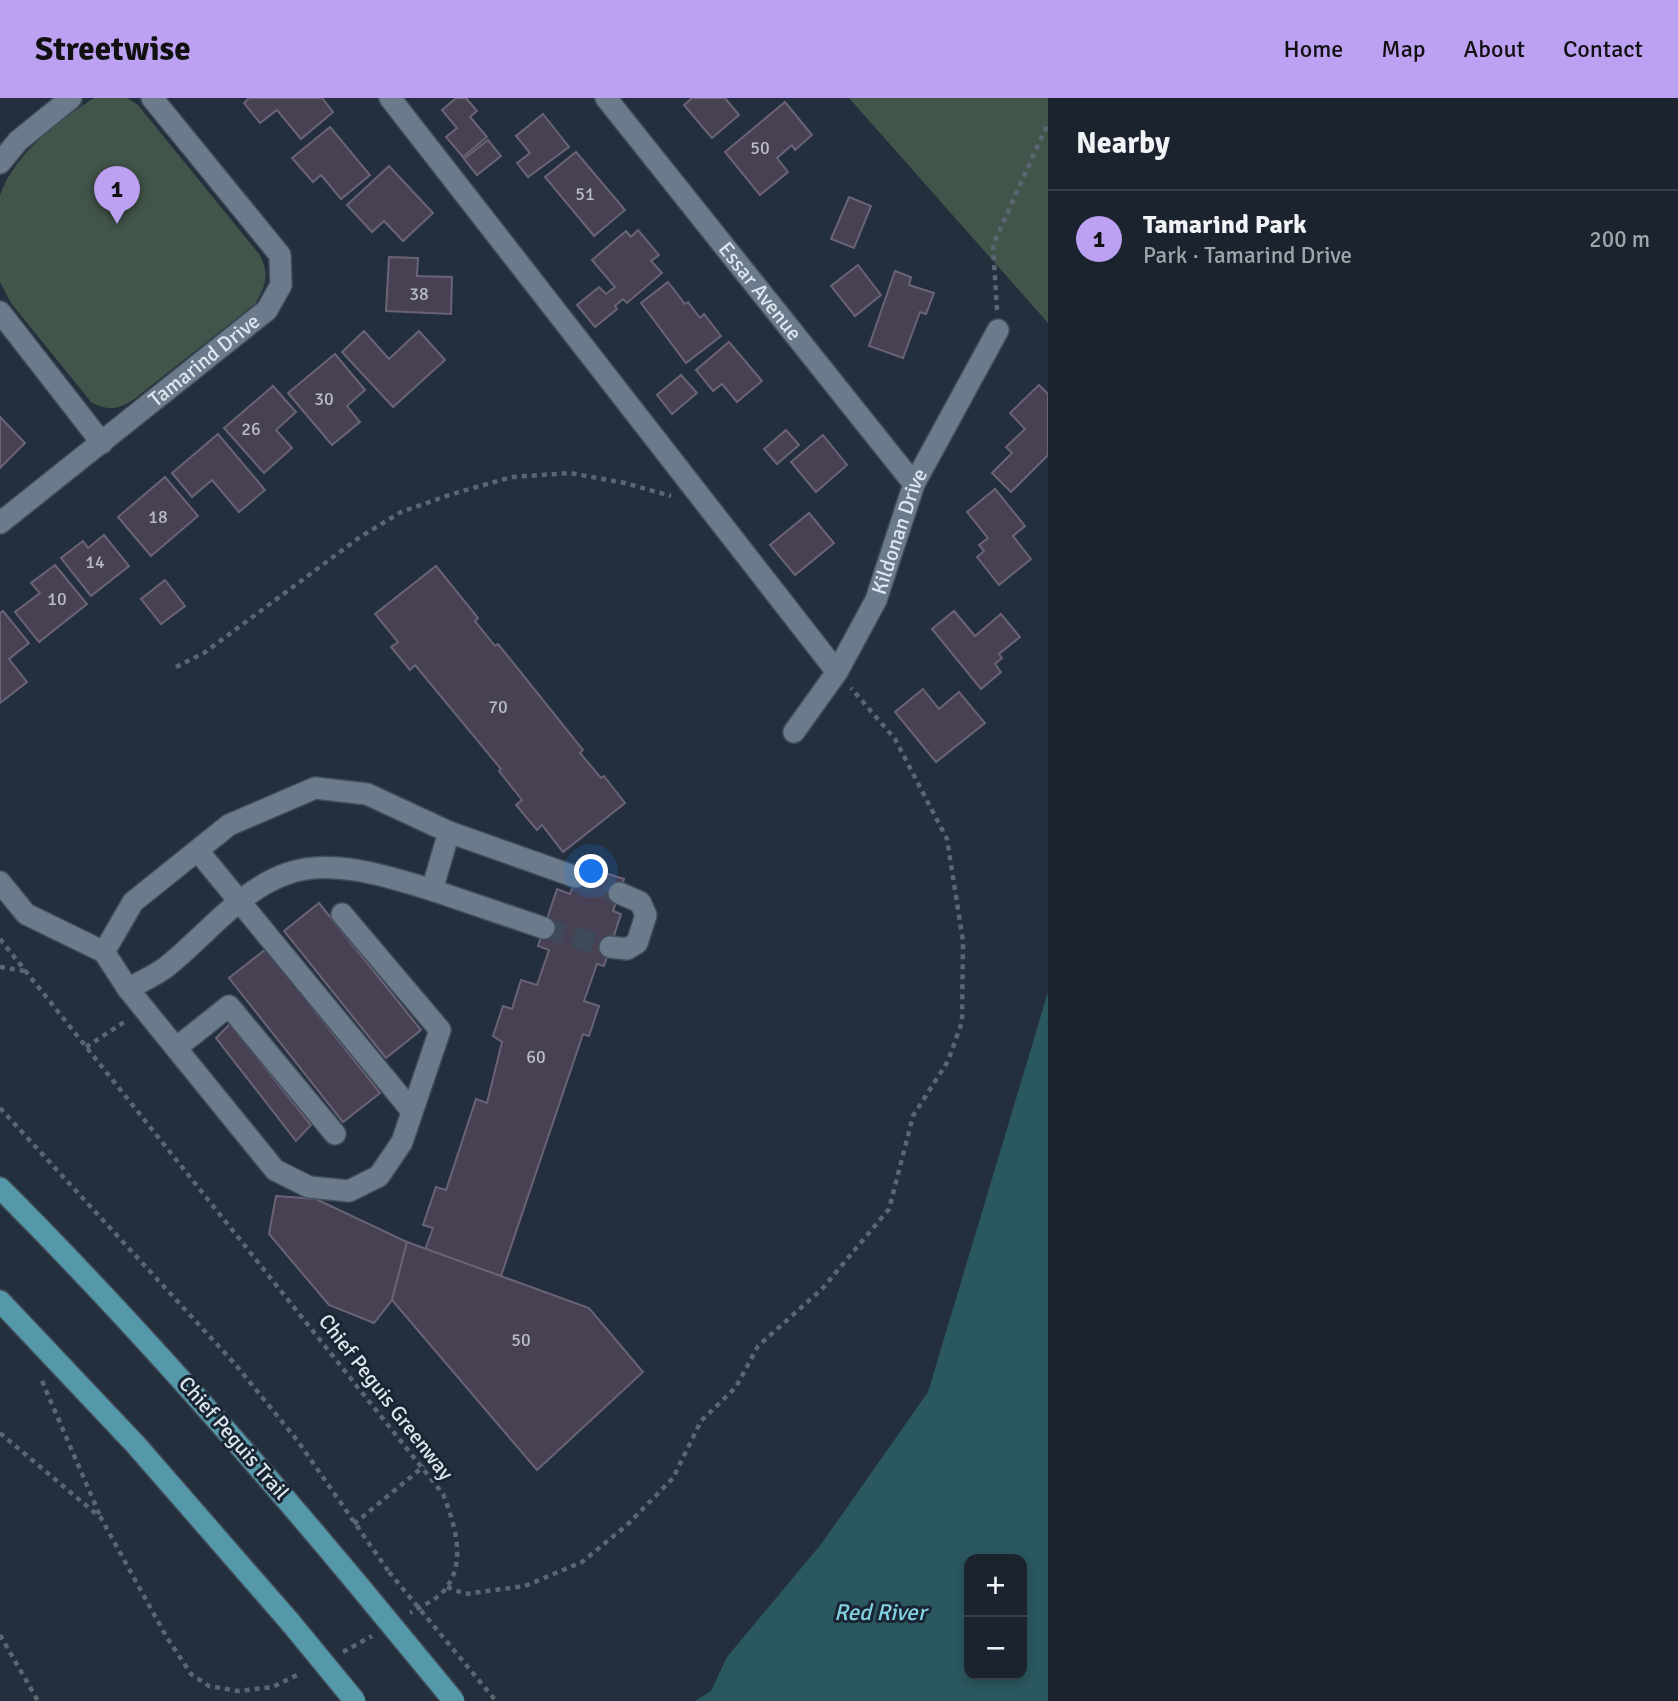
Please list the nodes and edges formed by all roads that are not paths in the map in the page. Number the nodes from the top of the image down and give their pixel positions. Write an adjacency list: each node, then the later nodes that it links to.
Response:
1 (71, 98): 5 (street)
2 (152, 98): 8 (street, Tamarind Drive)
3 (390, 98): 11 (street)
4 (606, 98): 9 (street, Essar Avenue)
5 (0, 163)
6 (0, 312): 8 (street)
7 (998, 330): 9 (street, Kildonan Drive)
8 (102, 443): 10 (street, Tamarind Drive)
9 (914, 484): 11 (street, Kildonan Drive)
10 (0, 523)
11 (837, 672): 12 (street, Kildonan Drive)
12 (794, 732)
13 (449, 832): 14 (street); 15 (street); 17 (street)
14 (198, 851): 19 (street); 23 (street)
15 (576, 877)
16 (0, 882): 23 (street)
17 (432, 890): 19 (street); 21 (street)
18 (619, 893): 22 (street)
19 (240, 903): 24 (street); 26 (street)
20 (342, 914): 26 (street)
21 (544, 928)
22 (610, 947)
23 (104, 951): 24 (street)
24 (128, 989): 25 (street)
25 (176, 1048): 26 (street); 27 (street)
26 (412, 1111)
27 (335, 1134)
28 (0, 1188): 31 (main road, Chief Peguis Trail, bridge)
29 (0, 1301): 30 (main road, bridge)
30 (355, 1701)
31 (454, 1701)

